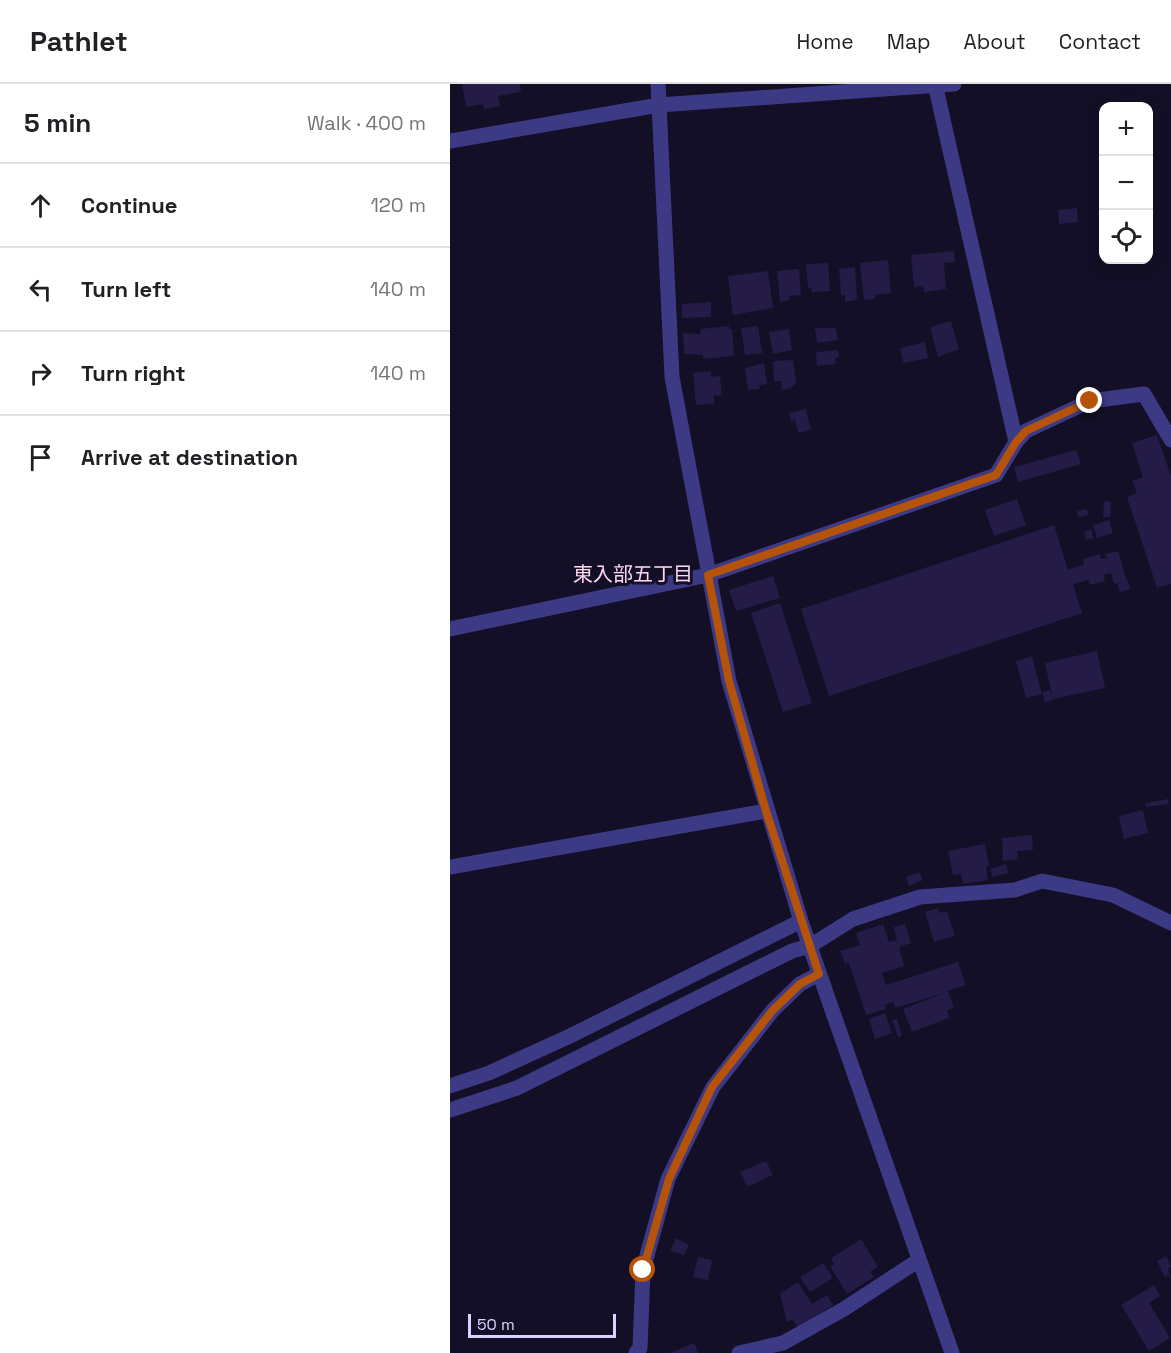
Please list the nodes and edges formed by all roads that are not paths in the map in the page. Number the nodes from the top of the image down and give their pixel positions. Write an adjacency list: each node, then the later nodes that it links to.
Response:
1 (657, 84): 4 (street)
2 (954, 84): 3 (street)
3 (935, 85): 4 (street); 7 (street)
4 (659, 105): 5 (street); 8 (street)
5 (450, 141)
6 (1171, 440): 7 (street)
7 (1016, 442): 8 (street)
8 (708, 575): 9 (street); 10 (street)
9 (450, 629)
10 (766, 811): 11 (street); 12 (street)
11 (450, 867)
12 (801, 921): 14 (street); 16 (street)
13 (1171, 923): 14 (street)
14 (810, 946): 15 (street); 17 (street)
15 (819, 974): 18 (street); 19 (street)
16 (450, 1086)
17 (450, 1110)
18 (919, 1260): 20 (street); 21 (street)
19 (636, 1353)
20 (739, 1353)
21 (952, 1353)

